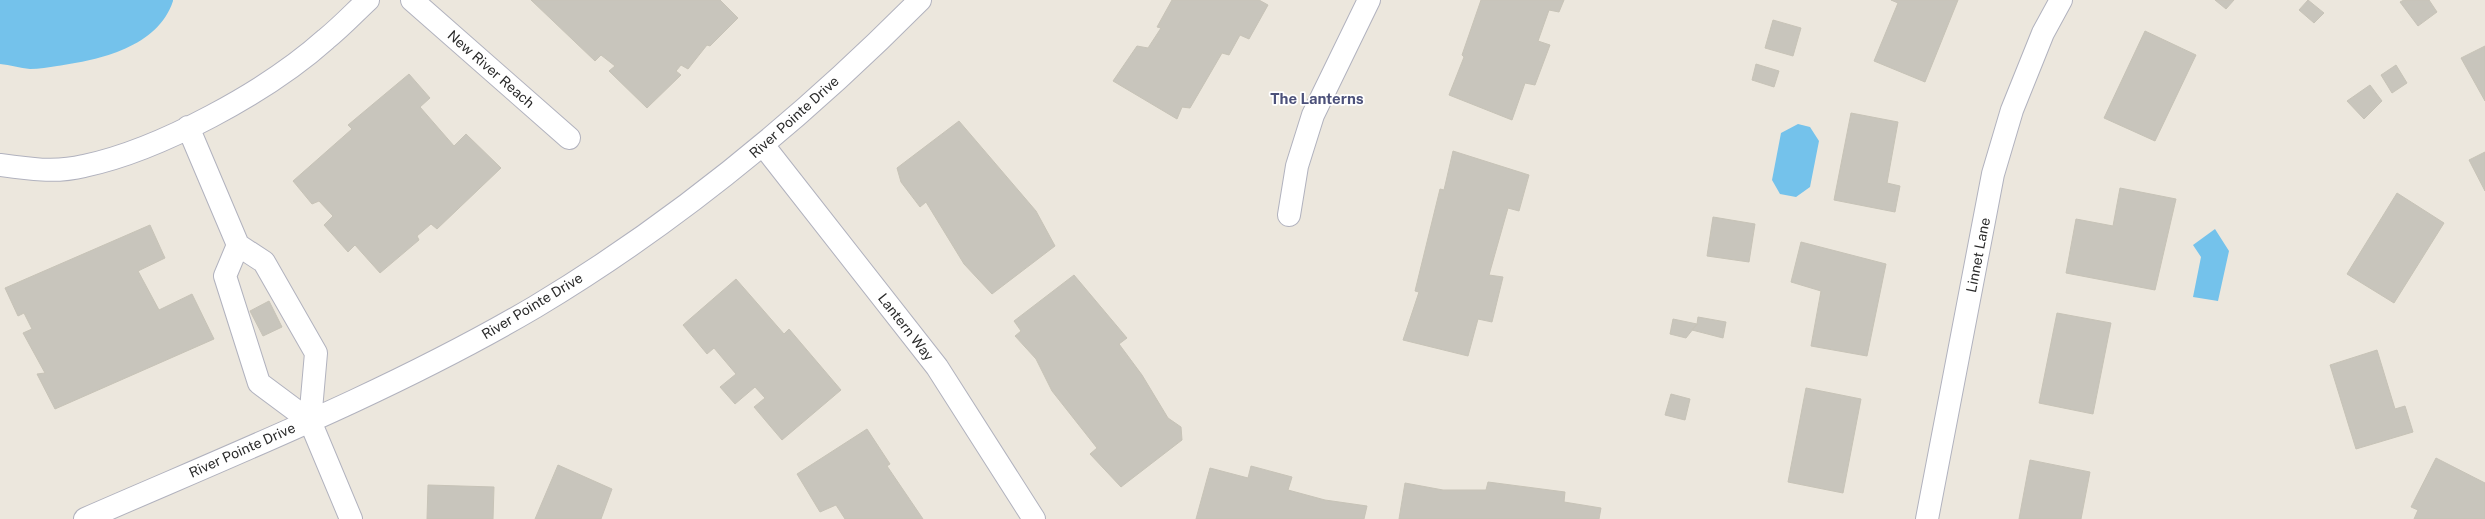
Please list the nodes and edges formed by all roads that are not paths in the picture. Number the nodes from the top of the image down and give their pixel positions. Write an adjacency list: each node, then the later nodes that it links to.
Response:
1 (368, 0): 6 (street)
2 (412, 0): 7 (street, New River Reach)
3 (920, 0): 8 (street, River Pointe Drive)
4 (1369, 0): 10 (street)
5 (2060, 0): 16 (street, Linnet Lane)
6 (188, 127): 9 (street); 11 (street)
7 (569, 138)
8 (763, 145): 12 (street, River Pointe Drive); 15 (street, Lantern Way)
9 (0, 165)
10 (1289, 215)
11 (238, 245): 12 (street); 12 (street)
12 (310, 421): 13 (street, River Pointe Drive); 14 (street)
13 (85, 519)
14 (351, 519)
15 (1034, 519)
16 (1927, 519)

